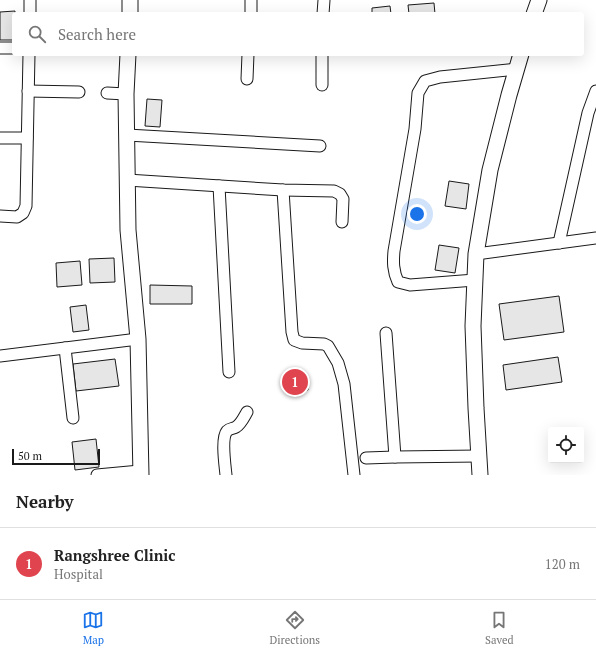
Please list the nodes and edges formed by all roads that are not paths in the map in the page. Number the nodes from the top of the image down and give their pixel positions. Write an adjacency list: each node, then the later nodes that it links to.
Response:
1 (30, 0): 6 (street)
2 (130, 0): 7 (street)
3 (251, 0): 8 (street)
4 (324, 0): 9 (street)
5 (539, 0): 10 (street)
6 (30, 12)
7 (130, 12)
8 (251, 12)
9 (323, 12)
10 (535, 12)
11 (0, 48): 12 (street)
12 (12, 48)
13 (29, 56): 21 (street)
14 (128, 56): 25 (street)
15 (248, 56): 19 (street)
16 (322, 56): 20 (street)
17 (520, 56): 18 (street)
18 (516, 69): 37 (street); 38 (street)
19 (247, 79)
20 (322, 85)
21 (28, 91): 23 (street); 28 (street)
22 (596, 91): 36 (street)
23 (79, 92)
24 (107, 93): 25 (street)
25 (126, 94): 26 (street)
26 (127, 135): 29 (street); 30 (street)
27 (0, 138): 28 (street)
28 (27, 138): 33 (street)
29 (320, 146)
30 (128, 180): 31 (street); 40 (street)
31 (219, 186): 32 (street); 43 (street)
32 (284, 190): 34 (street); 52 (street)
33 (0, 216)
34 (342, 222)
35 (596, 238): 36 (street)
36 (559, 243): 37 (street)
37 (476, 254): 38 (street)
38 (475, 280): 46 (street)
39 (386, 333): 47 (street)
40 (138, 339): 41 (street); 49 (street)
41 (65, 348): 42 (street); 45 (street)
42 (0, 356)
43 (229, 372)
44 (246, 412): 51 (street)
45 (73, 418)
46 (478, 456): 47 (street); 53 (street)
47 (395, 457): 48 (street)
48 (366, 458)
49 (141, 473): 50 (street)
50 (97, 475)
51 (226, 475)
52 (354, 475)
53 (480, 475)

